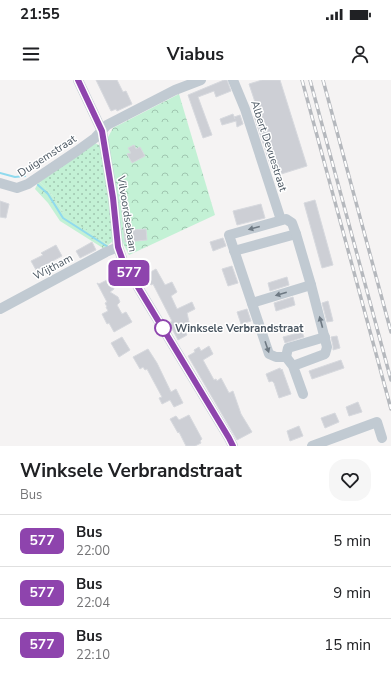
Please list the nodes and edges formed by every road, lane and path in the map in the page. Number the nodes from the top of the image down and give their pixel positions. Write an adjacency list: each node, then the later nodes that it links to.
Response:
1 (78, 80): 4 (street, Vilvoordsebaan)
2 (201, 80): 4 (street, Duigemstraat)
3 (233, 80): 6 (street, Albert Devuestraat)
4 (102, 131): 5 (street, Duigemstraat); 8 (street, Vilvoordsebaan)
5 (0, 183)
6 (281, 220): 7 (street); 9 (street, one-way to 9)
7 (296, 234): 9 (street); 10 (street)
8 (118, 247): 12 (street, Wijtham); 18 (street, Vilvoordsebaan)
9 (234, 251): 11 (street)
10 (311, 285): 11 (street, one-way to 11); 13 (street, one-way to 10)
11 (252, 303): 14 (street, one-way to 14)
12 (0, 309)
13 (325, 337): 14 (street); 15 (street)
14 (286, 356): 15 (street)
15 (293, 366): 16 (street)
16 (303, 394)
17 (382, 438): 19 (street)
18 (233, 446)
19 (312, 446)

